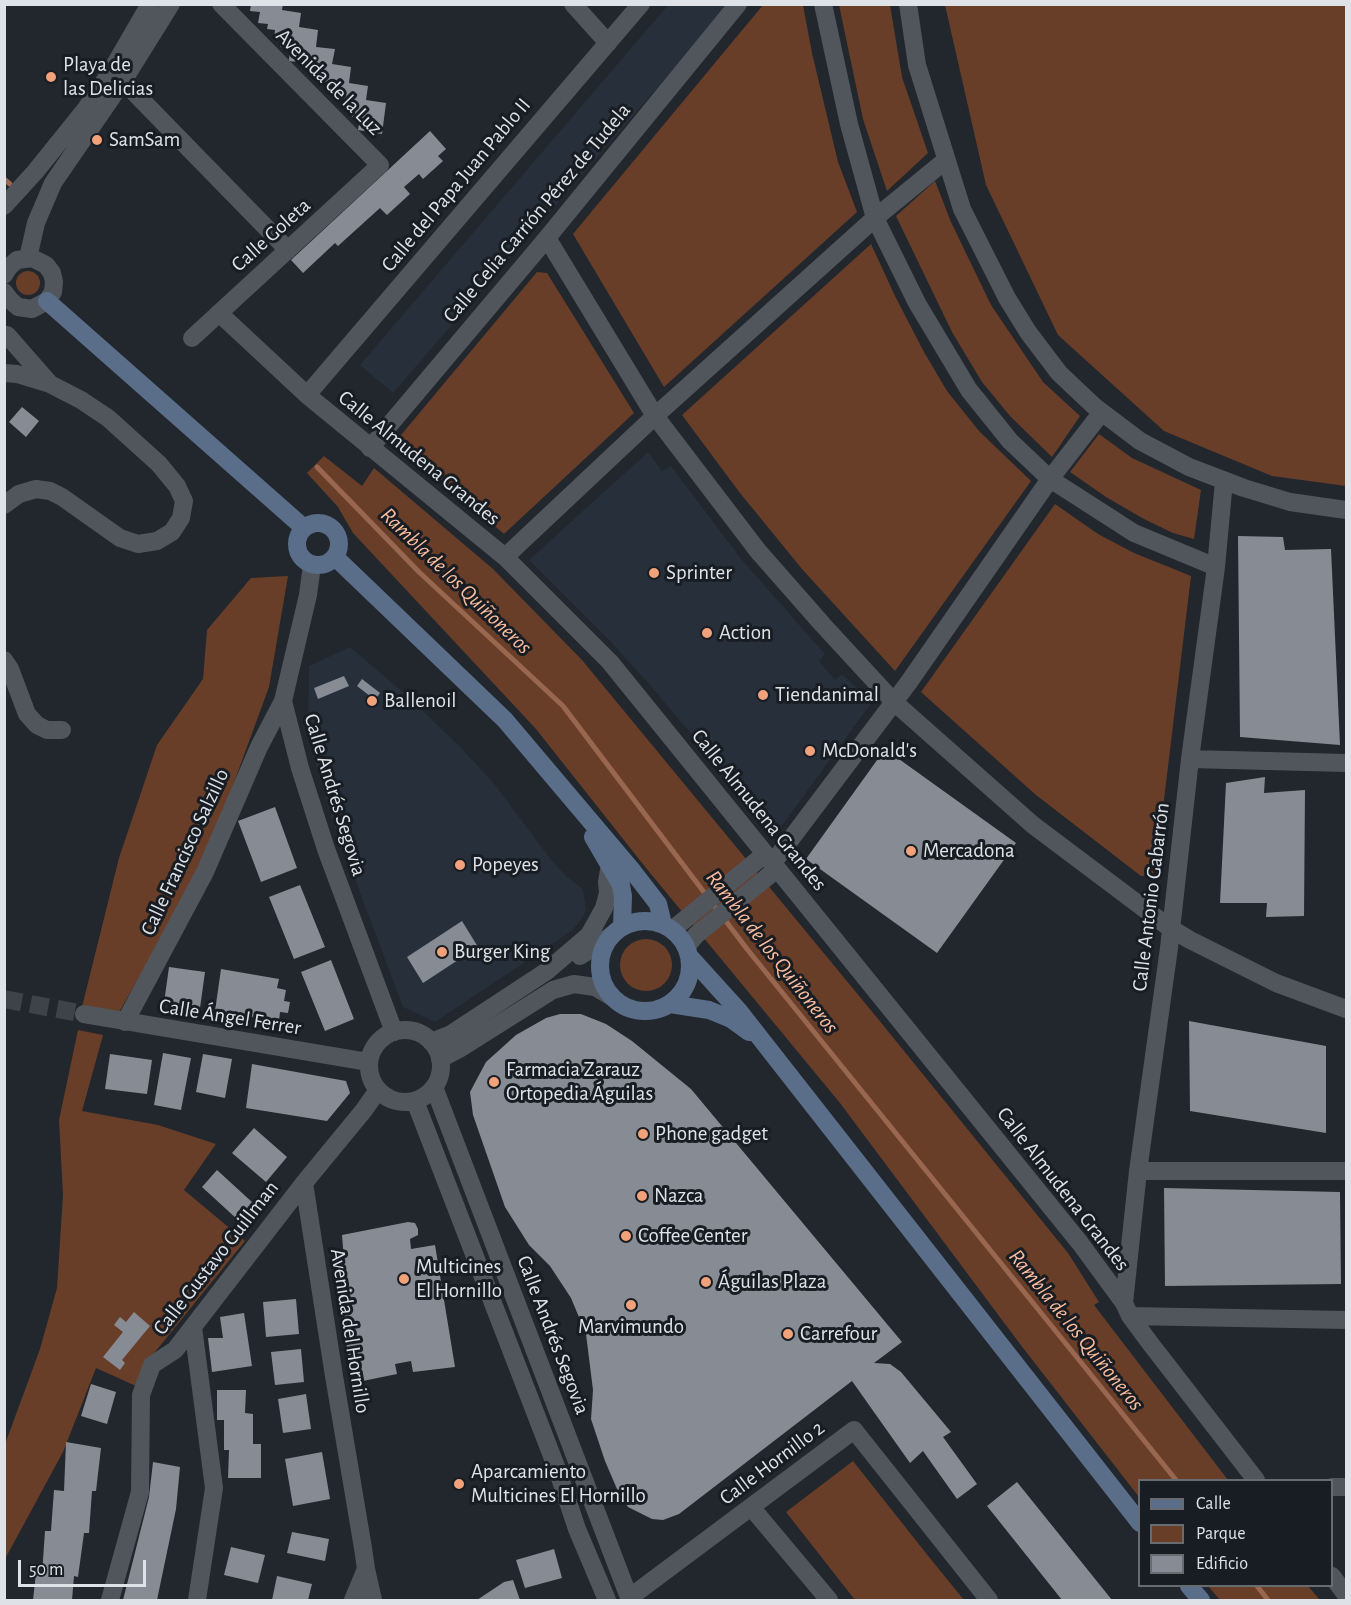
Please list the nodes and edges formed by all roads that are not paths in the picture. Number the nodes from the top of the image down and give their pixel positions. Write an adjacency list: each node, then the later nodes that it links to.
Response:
1 (150, 4): 13 (street)
2 (171, 4): 10 (street)
3 (221, 4): 12 (street, Avenida de la Luz)
4 (573, 4): 9 (street)
5 (641, 4): 9 (street, Calle del Papa Juan Pablo II)
6 (738, 4): 15 (street, Calle Celia Carrión Pérez de Tudela)
7 (823, 4): 14 (street)
8 (908, 4): 11 (street)
9 (608, 43): 27 (street, Calle del Papa Juan Pablo II)
10 (123, 81): 16 (street); 17 (street)
11 (946, 160): 14 (street); 28 (street)
12 (380, 165): 16 (street, Calle Goleta)
13 (4, 206)
14 (875, 218): 29 (street); 31 (street)
15 (547, 238): 29 (street); 30 (street, Calle Celia Carrión Pérez de Tudela)
16 (288, 250): 22 (street, Calle Goleta)
17 (28, 258): 18 (street); 20 (street)
18 (4, 275)
19 (4, 292): 21 (street)
20 (47, 300): 21 (street); 35 (main road)
21 (18, 307): 23 (street)
22 (219, 313): 24 (street, Calle Goleta); 27 (street, Calle Almudena Grandes)
23 (6, 337): 26 (street)
24 (192, 338)
25 (4, 374): 26 (street)
26 (50, 384): 33 (street)
27 (306, 395): 30 (street, Calle Almudena Grandes)
28 (1102, 412): 31 (street); 32 (street)
29 (656, 416): 37 (street); 42 (street)
30 (369, 448): 37 (street, Calle Almudena Grandes)
31 (1050, 479): 39 (street); 42 (street)
32 (1224, 481): 34 (street); 39 (street, Calle Antonio Gabarrón)
33 (4, 505)
34 (1347, 510)
35 (304, 528): 36 (main road); 38 (main road)
36 (335, 557): 38 (main road); 46 (main road)
37 (505, 557): 47 (street, Calle Almudena Grandes)
38 (312, 565): 41 (street, Calle Andrés Segovia)
39 (1216, 567): 44 (street, Calle Antonio Gabarrón)
40 (4, 660): 43 (street)
41 (283, 700): 58 (street, Calle Francisco Salzillo); 59 (street, Calle Andrés Segovia)
42 (894, 702): 47 (street); 50 (street)
43 (62, 730)
44 (1190, 759): 45 (street); 50 (street, Calle Antonio Gabarrón)
45 (1347, 763)
46 (565, 792): 48 (main road); 49 (main road)
47 (771, 862): 49 (street); 52 (street); 70 (street, Calle Almudena Grandes)
48 (610, 864): 51 (main road); 53 (street)
49 (668, 927): 51 (main road); 52 (main road)
50 (1170, 928): 56 (street); 67 (street, Calle Antonio Gabarrón)
51 (617, 931): 53 (street); 54 (main road)
52 (688, 952): 55 (main road); 60 (main road)
53 (547, 971): 61 (street)
54 (612, 997): 55 (main road); 62 (street)
55 (670, 1004): 60 (main road)
56 (1347, 1009)
57 (84, 1014): 58 (street, Calle Ángel Ferrer)
58 (125, 1022): 63 (street, Calle Ángel Ferrer)
59 (394, 1032): 61 (street); 63 (street)
60 (760, 1040): 75 (main road)
61 (431, 1042): 62 (street)
62 (440, 1059): 64 (street)
63 (369, 1062): 65 (street)
64 (434, 1087): 66 (street); 80 (street, Calle Andrés Segovia)
65 (378, 1090): 66 (street); 69 (street)
66 (415, 1101): 85 (street, Calle Andrés Segovia)
67 (1138, 1171): 68 (street); 70 (street, Calle Antonio Gabarrón)
68 (1347, 1171)
69 (304, 1183): 72 (street, Calle Gustavo Guillman); 76 (street, Avenida del Hornillo)
70 (1127, 1310): 71 (street); 73 (street, Calle Almudena Grandes)
71 (1347, 1320)
72 (193, 1327): 81 (street, Calle Gustavo Guillman); 82 (street)
73 (1255, 1479)
74 (751, 1507): 80 (street, Calle Hornillo 2); 86 (street); 87 (street, Calle Hornillo 2)
75 (1138, 1520)
76 (366, 1569): 83 (street); 84 (street, Avenida del Hornillo)
77 (1333, 1577): 79 (street)
78 (1190, 1587): 88 (main road)
79 (1347, 1595)
80 (630, 1599)
81 (110, 1600)
82 (197, 1600)
83 (353, 1600)
84 (374, 1600)
85 (608, 1600)
86 (829, 1600)
87 (989, 1600)
88 (1202, 1600)

